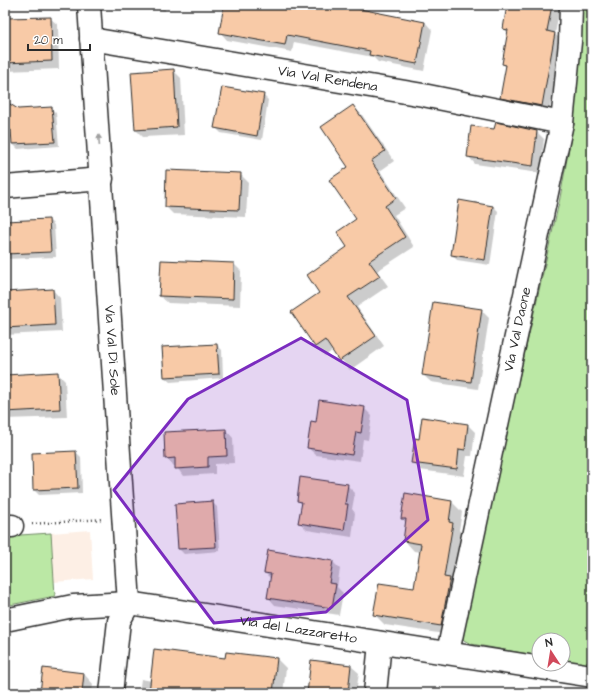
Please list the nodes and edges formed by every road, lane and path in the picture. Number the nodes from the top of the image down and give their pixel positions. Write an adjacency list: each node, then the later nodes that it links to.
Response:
1 (89, 5): 3 (street, Via Val Di Sole)
2 (571, 5): 4 (street, Via Val Daone)
3 (91, 39): 4 (street, Via Val Rendena); 5 (street, Via Val Di Sole, one-way to 3)
4 (562, 124): 12 (street, Via Val Daone)
5 (102, 179): 6 (street); 9 (street, Via Val Di Sole)
6 (5, 187)
7 (105, 519): 8 (path)
8 (8, 526)
9 (129, 603): 10 (street, Via del Lazzaretto); 11 (street, Via del Lazzaretto); 14 (street)
10 (5, 620)
11 (380, 643): 12 (street, Via del Lazzaretto); 15 (street)
12 (448, 652): 13 (street, Via del Lazzaretto)
13 (592, 676)
14 (112, 693)
15 (375, 693)

